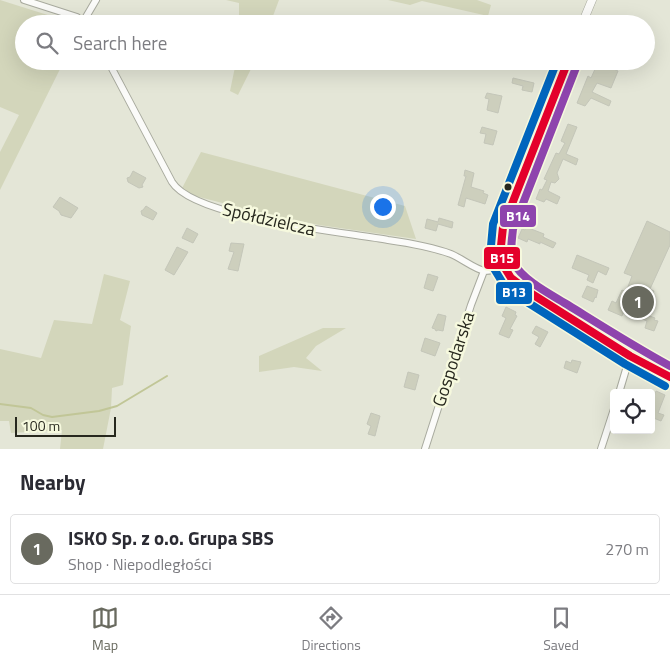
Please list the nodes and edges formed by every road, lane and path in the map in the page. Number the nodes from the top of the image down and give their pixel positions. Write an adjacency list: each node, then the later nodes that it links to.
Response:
1 (24, 0): 4 (street)
2 (96, 0): 5 (street)
3 (592, 0): 6 (street)
4 (70, 15)
5 (88, 15)
6 (586, 15)
7 (113, 70): 10 (street, Spółdzielcza)
8 (564, 70): 9 (street)
9 (503, 265): 10 (street); 11 (street)
10 (484, 271): 15 (street, Gospodarska)
11 (630, 356): 12 (street); 13 (street)
12 (670, 377)
13 (620, 389)
14 (610, 421): 16 (street)
15 (425, 449)
16 (601, 449)

